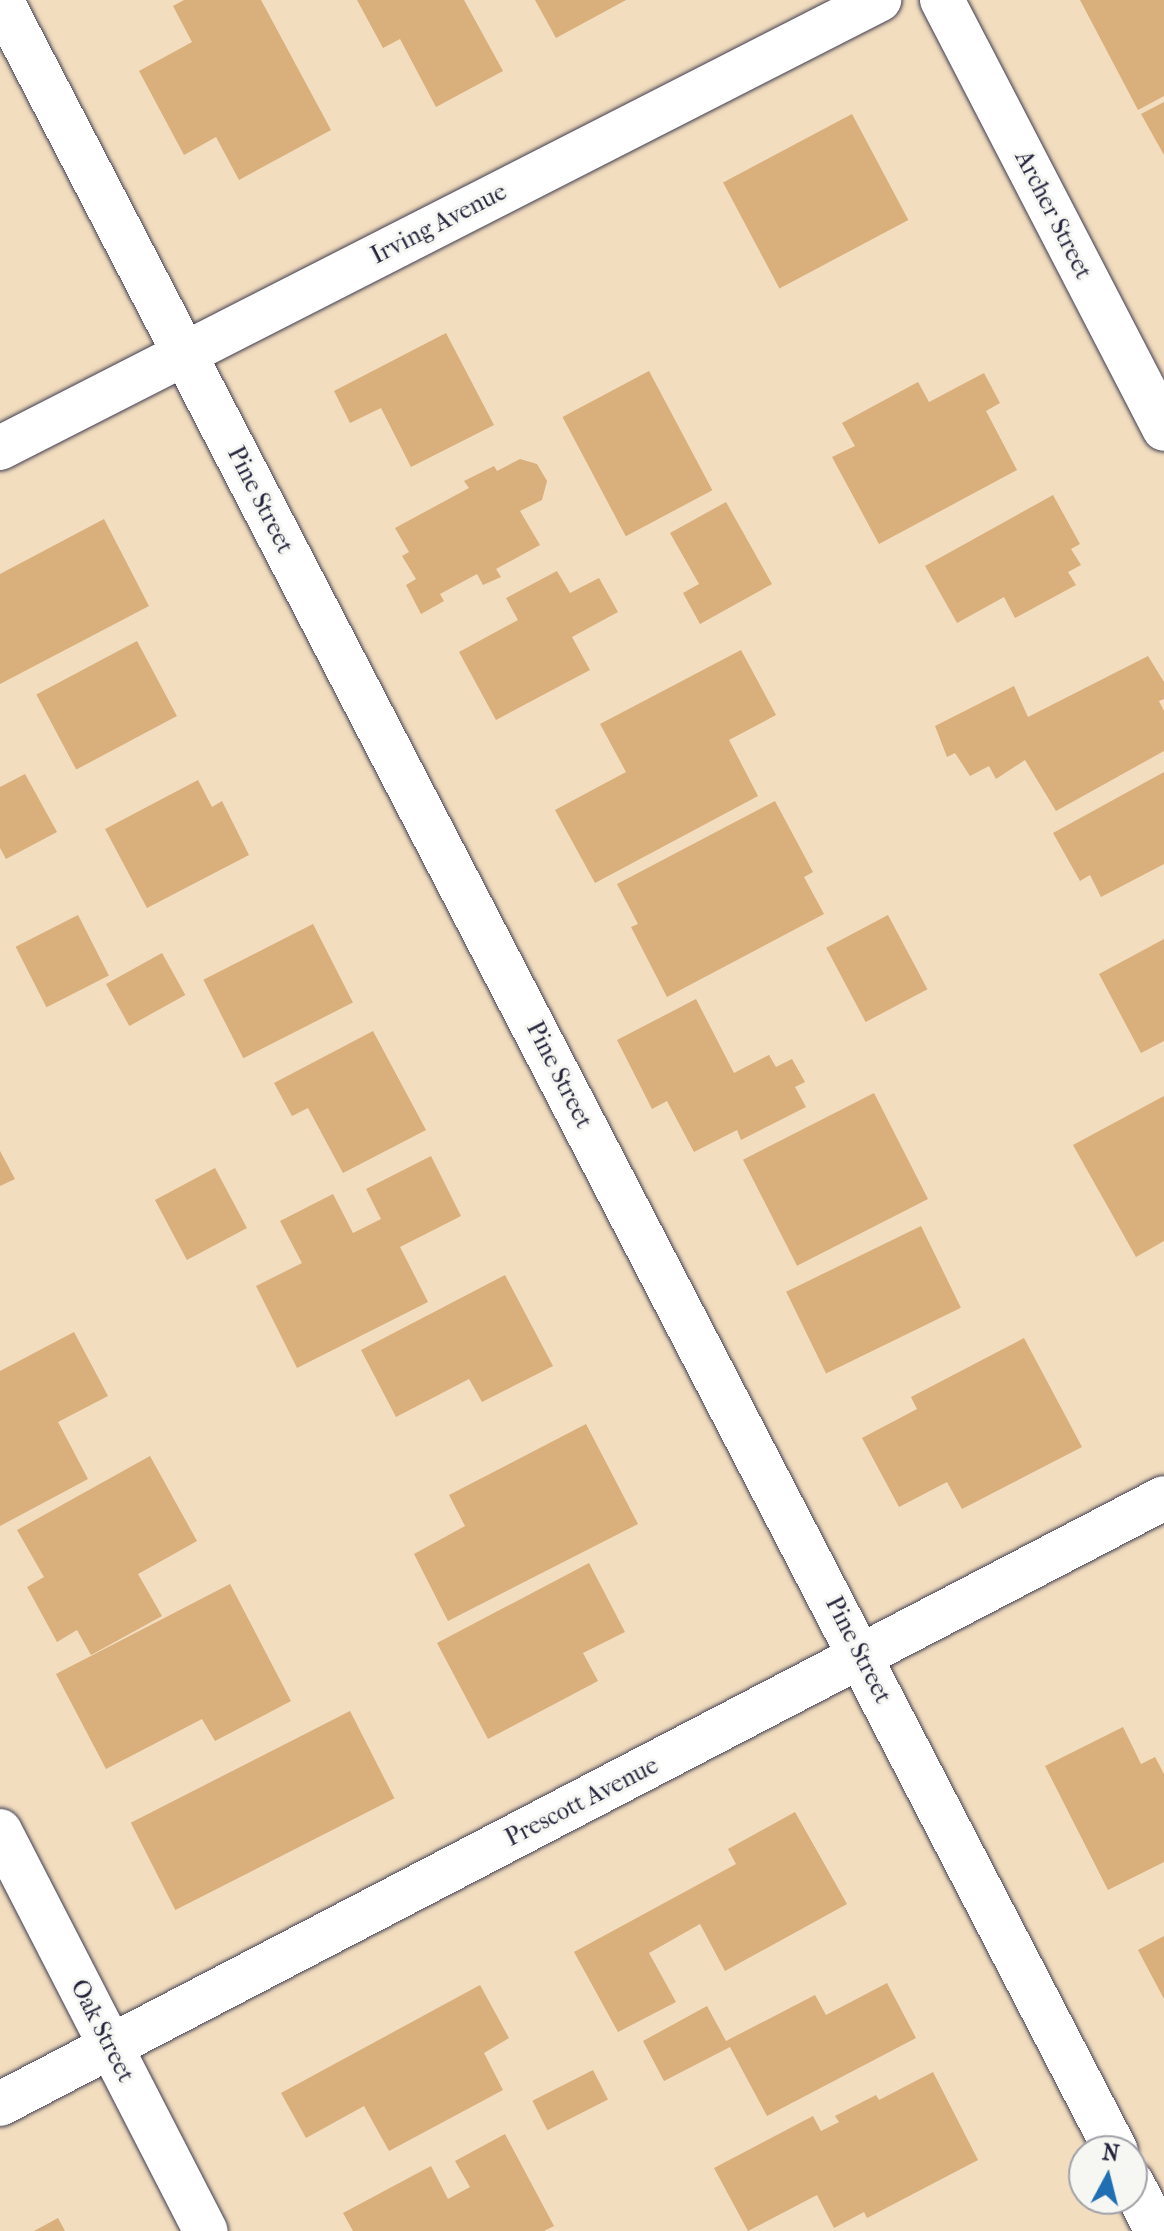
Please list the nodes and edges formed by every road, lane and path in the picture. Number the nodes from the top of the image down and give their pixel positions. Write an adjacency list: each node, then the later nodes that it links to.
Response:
1 (1, 0): 4 (street, Pine Street)
2 (879, 0): 4 (street, Irving Avenue)
3 (942, 0): 5 (street, Archer Street)
4 (184, 354): 6 (street, Irving Avenue); 8 (street, Pine Street)
5 (1164, 429)
6 (0, 448)
7 (1164, 1498): 8 (street, Prescott Avenue)
8 (860, 1657): 10 (street, Prescott Avenue); 12 (street, Pine Street)
9 (0, 1831): 10 (street, Oak Street)
10 (110, 2047): 11 (street, Prescott Avenue); 13 (street, Oak Street)
11 (0, 2104)
12 (1108, 2135)
13 (206, 2231)

